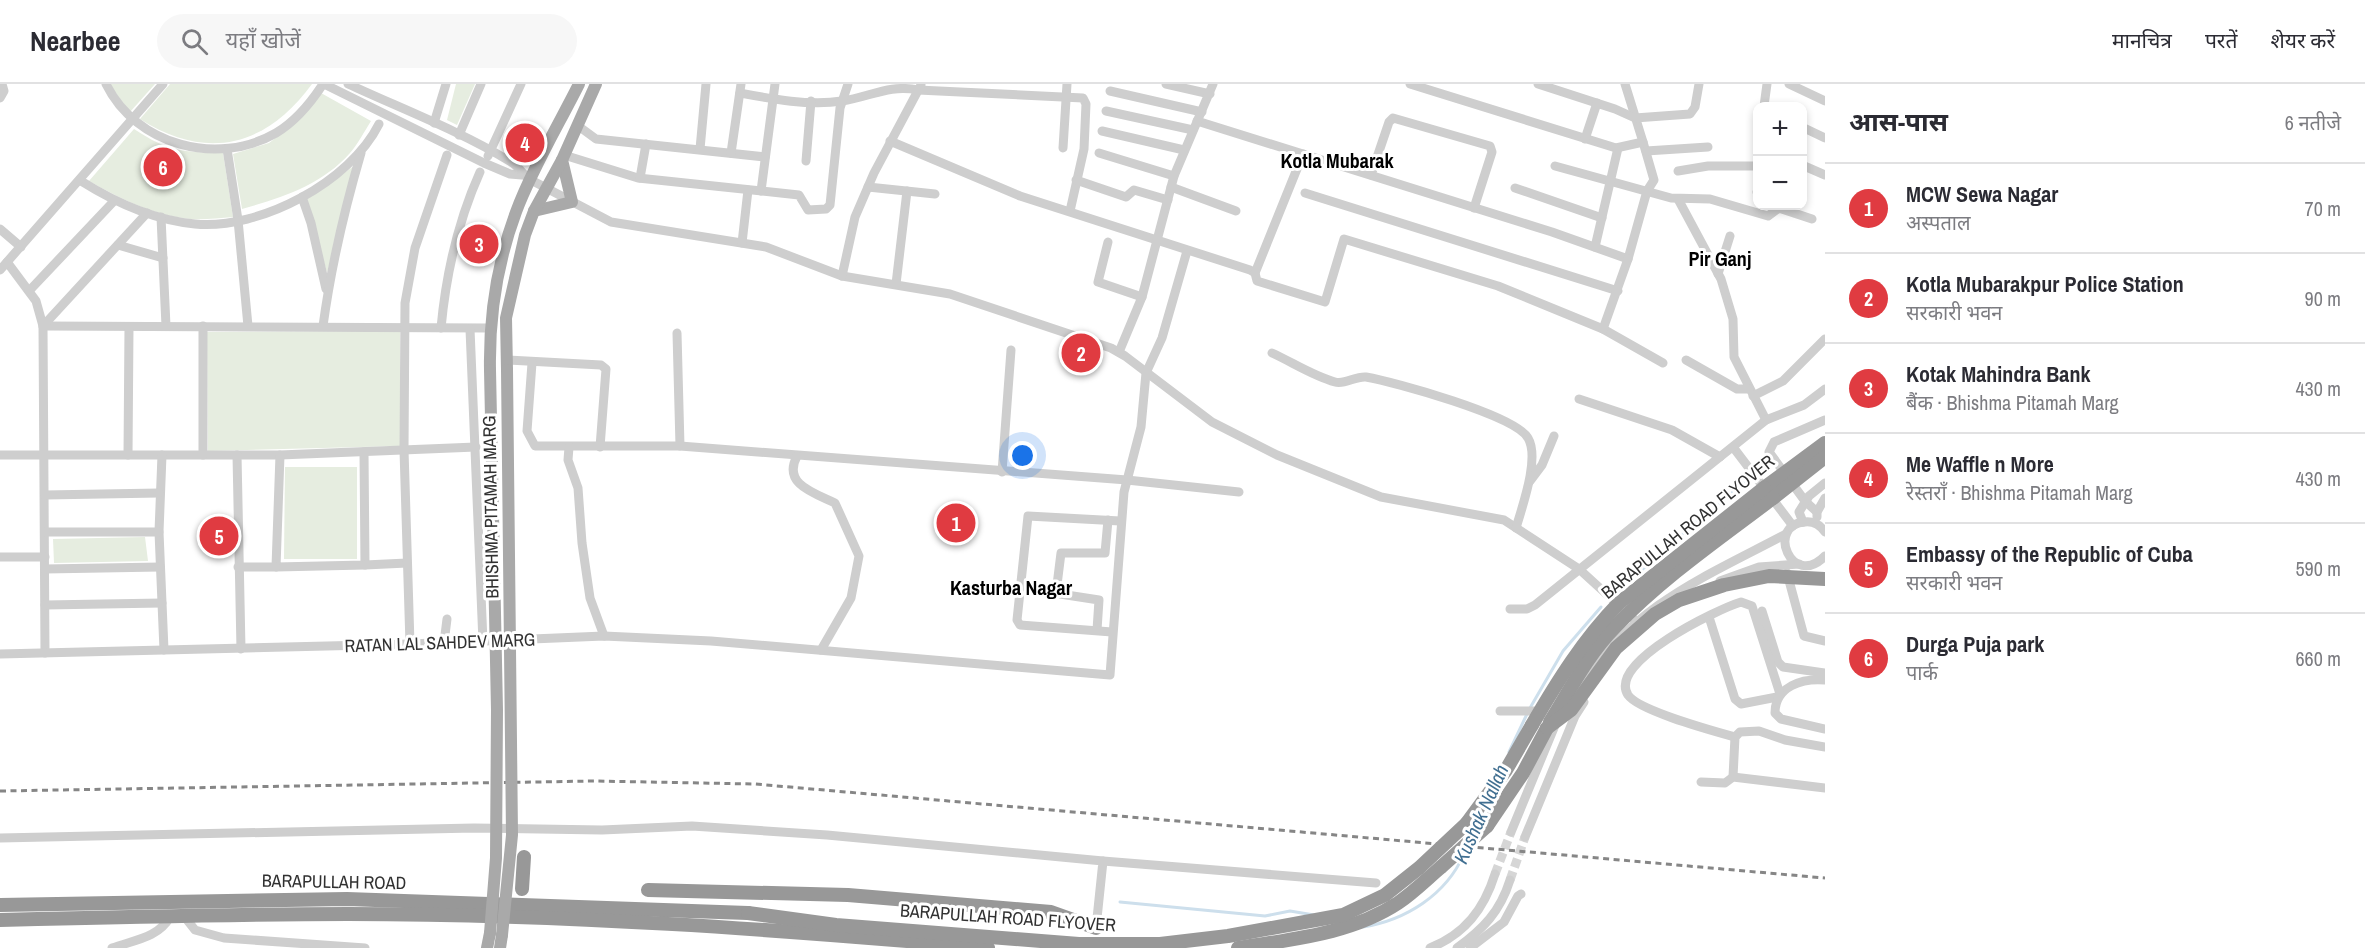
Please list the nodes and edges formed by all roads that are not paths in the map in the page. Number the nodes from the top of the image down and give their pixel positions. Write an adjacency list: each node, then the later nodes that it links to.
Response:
1 (2, 84): 30 (street)
2 (106, 84): 41 (street)
3 (163, 84): 41 (street)
4 (323, 84): 57 (street); 71 (street)
5 (348, 84): 42 (street)
6 (446, 84): 42 (street)
7 (481, 84): 48 (street)
8 (521, 84): 61 (street)
9 (579, 84): 77 (main road, BHISHMA PITAMAH MARG)
10 (596, 84): 44 (main road, BHISHMA PITAMAH MARG)
11 (704, 84): 58 (street)
12 (775, 84): 32 (street)
13 (848, 84): 34 (street)
14 (1026, 84): 29 (street)
15 (1067, 84): 31 (street)
16 (1166, 84): 28 (street)
17 (1213, 84): 28 (street)
18 (1410, 84): 50 (street)
19 (1538, 84): 37 (street)
20 (1625, 84): 40 (street)
21 (1699, 84): 40 (street)
22 (1767, 84): 36 (street)
23 (1789, 84): 35 (street)
24 (920, 87): 25 (street); 34 (street); 51 (street)
25 (983, 88): 29 (street)
26 (740, 89): 32 (street); 62 (street)
27 (1110, 91): 39 (street)
28 (1210, 94): 39 (street)
29 (1025, 95): 31 (street)
30 (0, 98)
31 (1066, 98): 55 (street); 79 (street)
32 (773, 100): 33 (street); 66 (street)
33 (811, 101): 34 (street); 68 (street)
34 (842, 101): 87 (street)
35 (1825, 101)
36 (1765, 102)
37 (1597, 103): 40 (street); 50 (street)
38 (1106, 111): 45 (street)
39 (1202, 112): 45 (street)
40 (1635, 118): 53 (street)
41 (133, 120): 57 (street); 80 (street)
42 (434, 123): 48 (street)
43 (379, 124): 60 (street)
44 (577, 125): 52 (street); 67 (main road, BHISHMA PITAMAH MARG)
45 (1195, 125): 59 (street); 64 (street)
46 (1807, 129): 49 (street)
47 (1102, 131): 59 (street)
48 (459, 135): 61 (street)
49 (1825, 138)
50 (1585, 139): 56 (street)
51 (890, 141): 82 (street); 99 (street)
52 (646, 144): 58 (street); 78 (street)
53 (1645, 146): 54 (street); 56 (street); 89 (street)
54 (1708, 147)
55 (1063, 148)
56 (1618, 148): 81 (street)
57 (227, 149): 105 (street)
58 (700, 149): 62 (street)
59 (1184, 150): 76 (street)
60 (362, 151): 92 (street); 125 (street)
61 (491, 151): 71 (street); 77 (street)
62 (731, 153): 66 (street)
63 (1099, 153): 76 (street)
64 (1303, 154): 74 (street); 119 (street)
65 (447, 155): 133 (street)
66 (765, 157): 87 (street)
67 (563, 158): 78 (street); 85 (main road, BHISHMA PITAMAH MARG); 96 (main road)
68 (806, 161)
69 (1753, 165): 73 (street)
70 (1555, 166): 81 (street)
71 (482, 167): 77 (street); 134 (street)
72 (1807, 167): 75 (street)
73 (1678, 171)
74 (1371, 175): 97 (street); 97 (street)
75 (1825, 175)
76 (1174, 176): 83 (street)
77 (526, 177): 85 (street); 135 (main road, BHISHMA PITAMAH MARG)
78 (640, 178): 86 (street)
79 (1076, 180): 94 (street); 99 (street)
80 (81, 181): 95 (street); 113 (street)
81 (1611, 183): 89 (street); 103 (street)
82 (868, 186): 88 (street); 121 (street)
83 (1171, 187): 94 (street); 100 (street)
84 (1515, 188): 103 (street)
85 (546, 189): 96 (street); 98 (main road, BHISHMA PITAMAH MARG)
86 (748, 190): 87 (street); 110 (street)
87 (760, 191)
88 (907, 191): 91 (street); 122 (street)
89 (1647, 191): 93 (street); 116 (street)
90 (1305, 193): 124 (street)
91 (936, 194)
92 (302, 197): 105 (street); 125 (street)
93 (1678, 198): 104 (street); 120 (street)
94 (1168, 200): 109 (street)
95 (114, 201): 101 (street); 123 (street)
96 (572, 202): 98 (main road); 110 (street)
97 (1474, 208): 112 (street)
98 (534, 211): 146 (main road, BHISHMA PITAMAH MARG)
99 (1070, 211): 109 (street)
100 (1236, 211)
101 (147, 213): 102 (street); 111 (street)
102 (161, 217): 105 (street); 115 (street)
103 (1602, 218): 112 (street)
104 (1812, 219)
105 (238, 220): 129 (street)
106 (0, 229): 113 (street)
107 (1730, 236): 120 (street)
108 (1108, 242): 126 (street)
109 (1156, 242): 114 (street); 126 (street)
110 (742, 243): 121 (street)
111 (118, 245): 115 (street); 130 (street)
112 (1595, 247): 116 (street)
113 (21, 248): 117 (street)
114 (1187, 251): 119 (street); 147 (street)
115 (163, 258): 127 (street)
116 (1628, 260): 124 (street)
117 (7, 262): 118 (street); 123 (street)
118 (0, 270)
119 (1255, 273): 137 (street)
120 (1718, 274): 149 (street)
121 (842, 276): 122 (street)
122 (896, 284): 141 (street)
123 (28, 291): 130 (street)
124 (1618, 291): 137 (street)
125 (327, 295): 132 (street)
126 (1142, 297): 141 (street)
127 (166, 326): 128 (street); 131 (street)
128 (203, 326): 129 (street); 166 (street)
129 (248, 326): 132 (street)
130 (43, 327): 131 (street); 163 (street)
131 (129, 327): 164 (street)
132 (323, 327): 133 (street)
133 (404, 327): 134 (street); 160 (street)
134 (441, 328): 136 (street)
135 (489, 328): 136 (street); 266 (main road, BHISHMA PITAMAH MARG, bridge)
136 (471, 329): 156 (street)
137 (1603, 329): 145 (street)
138 (678, 333): 155 (street)
139 (1825, 339): 149 (street)
140 (1011, 350): 172 (street)
141 (1119, 352): 147 (street)
142 (1272, 353): 174 (street)
143 (1686, 360): 149 (street)
144 (532, 363): 146 (street); 157 (street); 158 (street)
145 (1663, 363)
146 (507, 365): 267 (main road, BHISHMA PITAMAH MARG, bridge)
147 (1146, 373): 173 (street); 187 (street)
148 (1825, 389): 151 (street)
149 (1751, 393): 151 (street)
150 (1579, 399): 170 (street)
151 (1766, 420): 159 (street)
152 (1825, 420): 180 (street)
153 (1554, 436): 174 (street)
154 (1825, 443): 259 (highway, BARAPULLAH ROAD FLYOVER, bridge)
155 (680, 446): 158 (street); 169 (street)
156 (476, 447): 160 (street); 222 (street)
157 (569, 447): 158 (street); 220 (street)
158 (600, 447)
159 (1733, 447): 170 (street); 186 (street, bridge)
160 (404, 450): 161 (street); 197 (street)
161 (364, 453): 168 (street); 199 (street)
162 (0, 455): 163 (street)
163 (44, 455): 164 (street); 178 (street)
164 (128, 455): 165 (street)
165 (162, 455): 166 (street); 177 (street)
166 (202, 455): 167 (street)
167 (237, 455): 168 (street); 202 (street)
168 (280, 455): 203 (street)
169 (797, 456): 172 (street); 228 (street)
170 (1720, 457): 205 (street)
171 (1825, 458): 237 (highway, BARAPULLAH ROAD FLYOVER, bridge)
172 (1002, 472): 173 (street)
173 (1127, 480): 176 (street); 183 (street)
174 (1530, 482): 187 (street)
175 (1825, 483): 180 (street)
176 (1239, 492)
177 (159, 493): 178 (street); 188 (street)
178 (45, 495): 189 (street)
179 (1825, 498): 181 (street)
180 (1805, 501): 181 (street); 184 (street)
181 (1816, 512): 185 (street)
182 (1108, 520): 183 (street); 192 (street); 218 (street)
183 (1120, 521): 193 (street)
184 (1803, 522): 185 (street); 186 (street)
185 (1818, 524): 190 (street)
186 (1793, 526): 191 (street)
187 (1516, 528): 205 (street)
188 (159, 531): 189 (street); 201 (street)
189 (45, 532): 196 (street)
190 (1825, 532)
191 (1786, 534): 198 (street); 217 (street)
192 (1105, 553): 193 (street); 208 (street)
193 (1119, 555): 209 (street)
194 (1825, 556): 198 (street)
195 (0, 557): 196 (street)
196 (45, 557): 204 (street)
197 (407, 563): 199 (street); 225 (street)
198 (1799, 564): 200 (street)
199 (365, 565): 203 (street)
200 (1784, 565): 206 (street); 221 (street)
201 (160, 567): 204 (street); 210 (street)
202 (238, 567): 203 (street); 226 (street)
203 (276, 567)
204 (45, 569): 212 (street)
205 (1579, 569): 213 (street); 217 (street)
206 (1726, 578): 211 (street); 236 (street)
207 (1825, 579): 237 (highway, bridge)
208 (1099, 600): 209 (street); 218 (street)
209 (1115, 602): 219 (street)
210 (162, 603): 212 (street); 227 (street)
211 (1733, 604): 215 (street); 233 (street)
212 (45, 605): 229 (street)
213 (1510, 609)
214 (1762, 611): 231 (street)
215 (1708, 617): 233 (street); 239 (street)
216 (447, 619): 223 (street)
217 (1636, 621): 235 (street)
218 (1097, 630): 219 (street)
219 (1112, 632): 228 (street, RATAN LAL SAHDEV MARG)
220 (604, 636): 222 (street, RATAN LAL SAHDEV MARG); 228 (street, RATAN LAL SAHDEV MARG)
221 (1825, 641)
222 (483, 642): 223 (street, RATAN LAL SAHDEV MARG)
223 (444, 643): 225 (street, RATAN LAL SAHDEV MARG)
224 (11, 644): 230 (street)
225 (410, 644): 226 (street, RATAN LAL SAHDEV MARG)
226 (241, 649): 227 (street, RATAN LAL SAHDEV MARG)
227 (164, 650): 229 (street, RATAN LAL SAHDEV MARG)
228 (821, 650)
229 (45, 653): 230 (street, RATAN LAL SAHDEV MARG)
230 (4, 654)
231 (1825, 673)
232 (1825, 680): 233 (street)
233 (1778, 696): 238 (street)
234 (1500, 711): 235 (street)
235 (1561, 711): 236 (street); 244 (street)
236 (1575, 717): 245 (street)
237 (1547, 728): 271 (highway, BARAPULLAH ROAD FLYOVER, bridge)
238 (1825, 729)
239 (1735, 737): 240 (street); 241 (street)
240 (1825, 747)
241 (1733, 777): 242 (street); 243 (street)
242 (1701, 782)
243 (1825, 788)
244 (1511, 832)
245 (1525, 837)
246 (0, 838): 248 (street)
247 (524, 857): 252 (highway)
248 (1103, 861): 251 (street); 263 (street)
249 (1495, 874): 272 (street)
250 (1510, 880): 273 (street)
251 (1376, 883)
252 (522, 889)
253 (648, 891): 254 (highway)
254 (669, 891): 255 (highway); 258 (highway)
255 (710, 892): 259 (highway); 263 (highway)
256 (1521, 894): 274 (street)
257 (0, 905): 258 (highway, BARAPULLAH ROAD)
258 (668, 910): 259 (highway, BARAPULLAH ROAD FLYOVER)
259 (708, 912)
260 (177, 917): 261 (highway, BARAPULLAH ROAD); 262 (highway, BARAPULLAH ROAD); 264 (street); 265 (street)
261 (474, 917): 268 (highway, BARAPULLAH ROAD FLYOVER)
262 (0, 920)
263 (1096, 928): 269 (main road); 270 (main road)
264 (112, 948)
265 (365, 948)
266 (487, 948)
267 (500, 948)
268 (988, 948)
269 (1082, 948)
270 (1100, 948)
271 (1238, 948)
272 (1430, 948)
273 (1457, 948)
274 (1470, 948)

